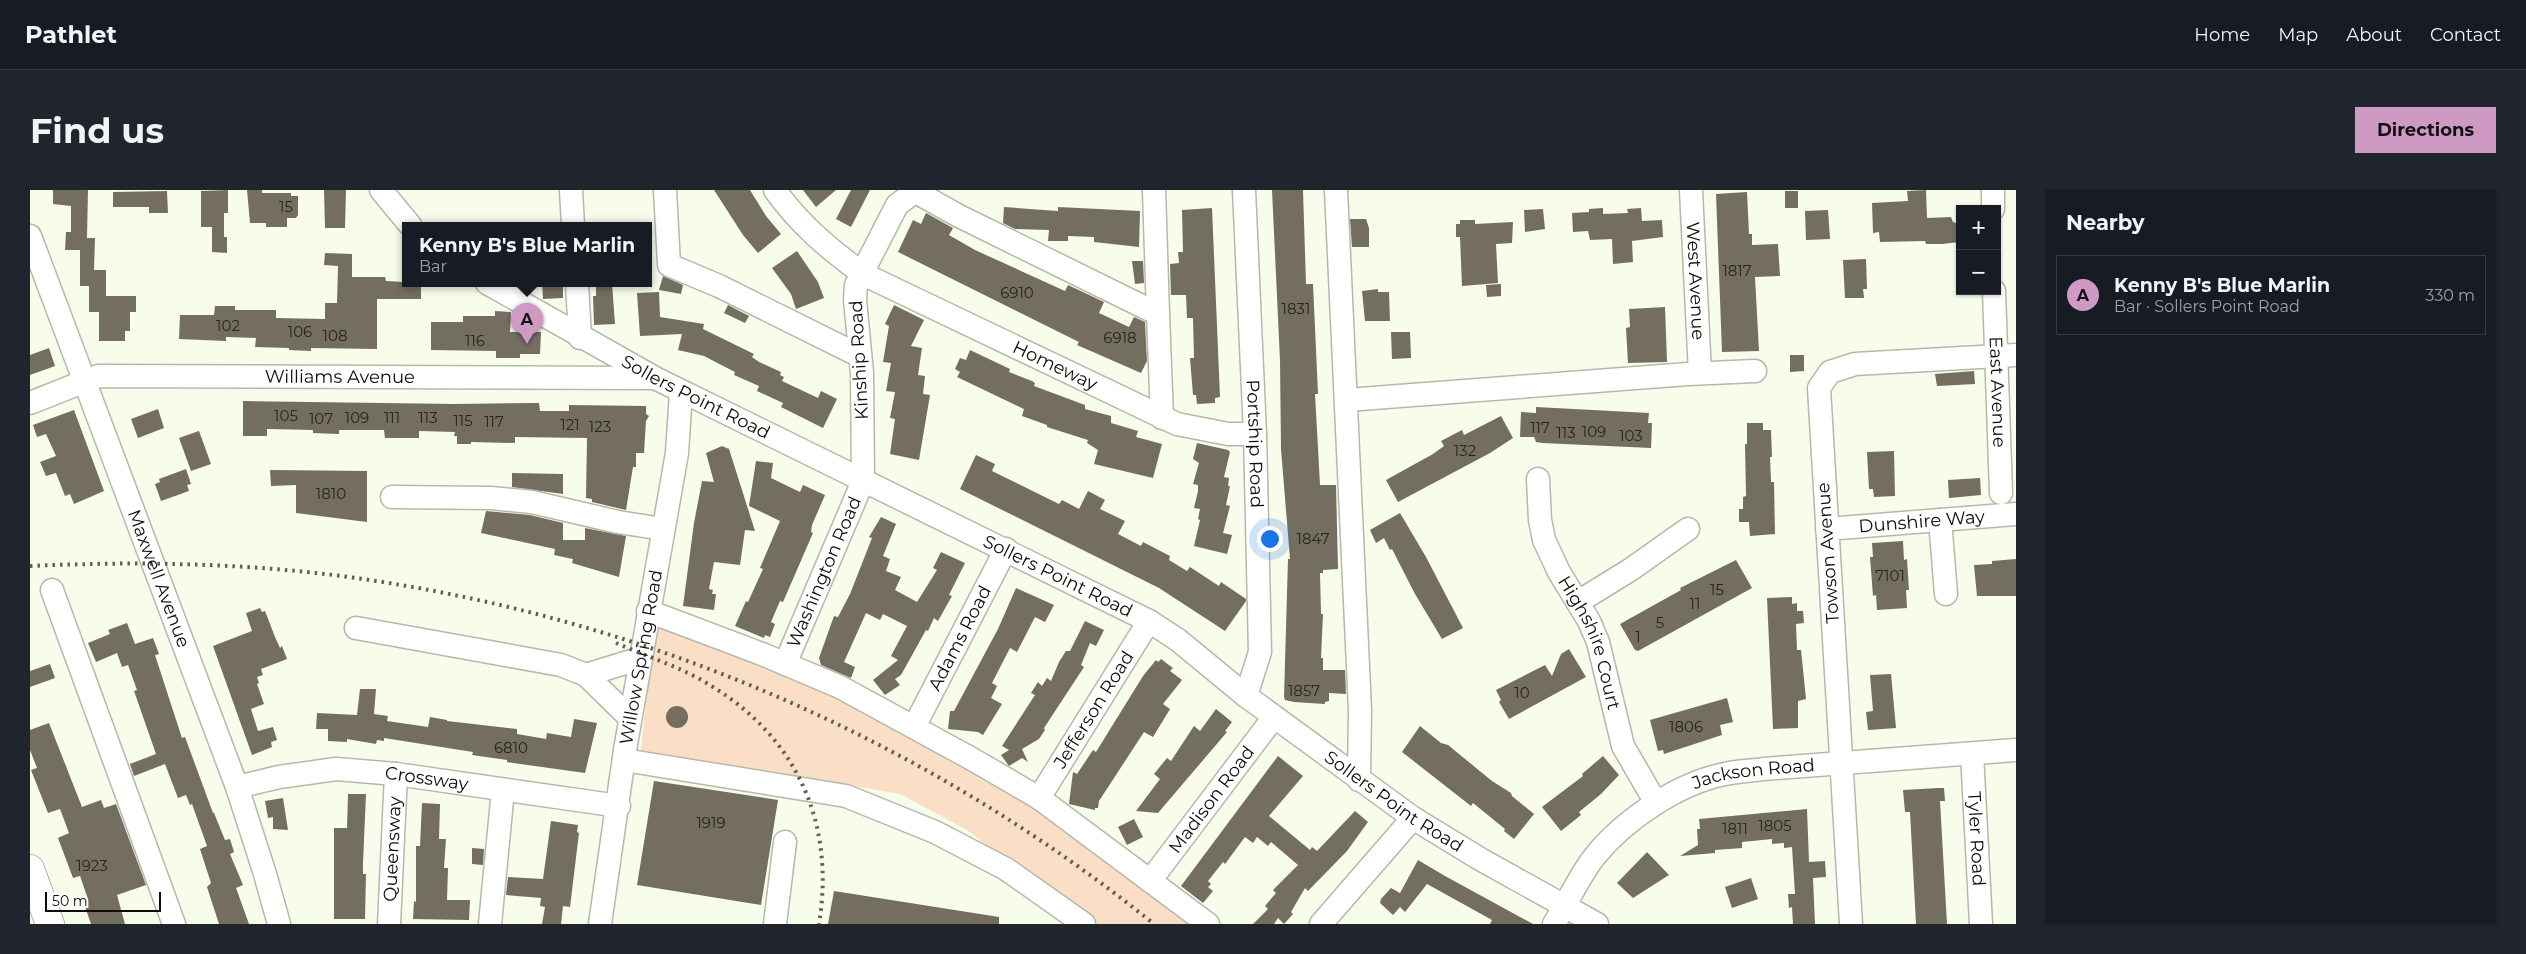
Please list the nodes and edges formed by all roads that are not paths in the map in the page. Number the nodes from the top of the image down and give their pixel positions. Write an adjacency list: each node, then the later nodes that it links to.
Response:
1 (381, 190): 12 (street)
2 (571, 190): 13 (street)
3 (665, 190): 22 (street)
4 (775, 190): 15 (street)
5 (1154, 190): 19 (street)
6 (1244, 190): 32 (street, Portship Road)
7 (1336, 190): 28 (street)
8 (1691, 190): 24 (street, West Avenue)
9 (1993, 190): 11 (street)
10 (904, 194): 15 (street, Kinship Road); 19 (street)
11 (1993, 205)
12 (408, 222)
13 (574, 222)
14 (30, 236): 26 (street, Maxwell Avenue)
15 (863, 274): 22 (street, Kinship Road); 30 (street, Homeway)
16 (494, 287): 20 (street, Sollers Point Road)
17 (577, 287): 20 (street)
18 (1995, 295): 21 (street, East Avenue)
19 (1158, 314): 30 (street)
20 (580, 338): 25 (street, Sollers Point Road)
21 (2006, 355): 31 (street, East Avenue); 41 (street, Towson Avenue)
22 (860, 356): 34 (street, Kinship Road)
23 (1755, 371): 24 (street)
24 (1700, 373): 28 (street)
25 (655, 378): 26 (street, Williams Avenue); 27 (street, Sollers Point Road)
26 (84, 382): 29 (street, Williams Avenue); 62 (street, Maxwell Avenue)
27 (681, 392): 34 (street, Sollers Point Road); 39 (street, Willow Spring Road)
28 (1347, 400): 61 (street)
29 (30, 403)
30 (1162, 418): 32 (street, Homeway)
31 (2007, 428): 35 (street, East Avenue)
32 (1255, 434): 52 (street, Portship Road)
33 (1538, 479): 45 (street, Highshire Court)
34 (863, 480): 42 (street, Sollers Point Road); 50 (street, Washington Road)
35 (2001, 493)
36 (392, 497): 39 (street)
37 (2016, 514): 38 (street, Dunshire Way)
38 (1940, 520): 41 (street, Dunshire Way); 44 (street)
39 (663, 529): 46 (street, Willow Spring Road)
40 (1688, 529): 45 (street)
41 (1827, 529): 59 (street, Towson Avenue)
42 (1006, 549): 47 (street, Sollers Point Road); 55 (street, Adams Road)
43 (52, 590): 73 (street)
44 (1946, 594)
45 (1578, 602): 65 (street, Highshire Court)
46 (648, 611): 49 (street, Willow Spring Road); 50 (street)
47 (1149, 621): 52 (street, Sollers Point Road); 64 (street, Jefferson Road)
48 (356, 628): 51 (street)
49 (641, 658): 51 (street); 54 (street, Willow Spring Road)
50 (785, 664): 55 (street)
51 (586, 675): 54 (street)
52 (1246, 696): 53 (street, Sollers Point Road)
53 (1274, 717): 61 (street, Sollers Point Road); 70 (street, Madison Road)
54 (630, 718): 58 (street, Willow Spring Road)
55 (914, 727): 64 (street)
56 (2016, 750): 57 (street, Jackson Road)
57 (1972, 754): 59 (street, Jackson Road); 84 (street, Tyler Road)
58 (624, 760): 66 (street, Willow Spring Road); 79 (street)
59 (1842, 764): 65 (street, Jackson Road); 83 (street, Towson Avenue)
60 (396, 774): 62 (street, Crossway); 63 (street, Crossway); 75 (street, Queensway)
61 (1359, 780): 67 (street, Sollers Point Road)
62 (237, 787): 74 (street, Maxwell Avenue)
63 (503, 790): 66 (street, Crossway); 76 (street)
64 (1039, 798): 70 (street)
65 (1656, 803): 71 (street, Jackson Road)
66 (619, 806): 77 (street, Willow Spring Road)
67 (1413, 818): 71 (street, Sollers Point Road); 81 (street)
68 (785, 842): 78 (street)
69 (30, 869): 72 (main road)
70 (1150, 881): 80 (street)
71 (1560, 915): 82 (street, Sollers Point Road)
72 (50, 924)
73 (174, 924)
74 (278, 924)
75 (389, 924)
76 (490, 924)
77 (600, 924)
78 (775, 924)
79 (1084, 924)
80 (1208, 924)
81 (1321, 924)
82 (1597, 924)
83 (1851, 924)
84 (1981, 924)

